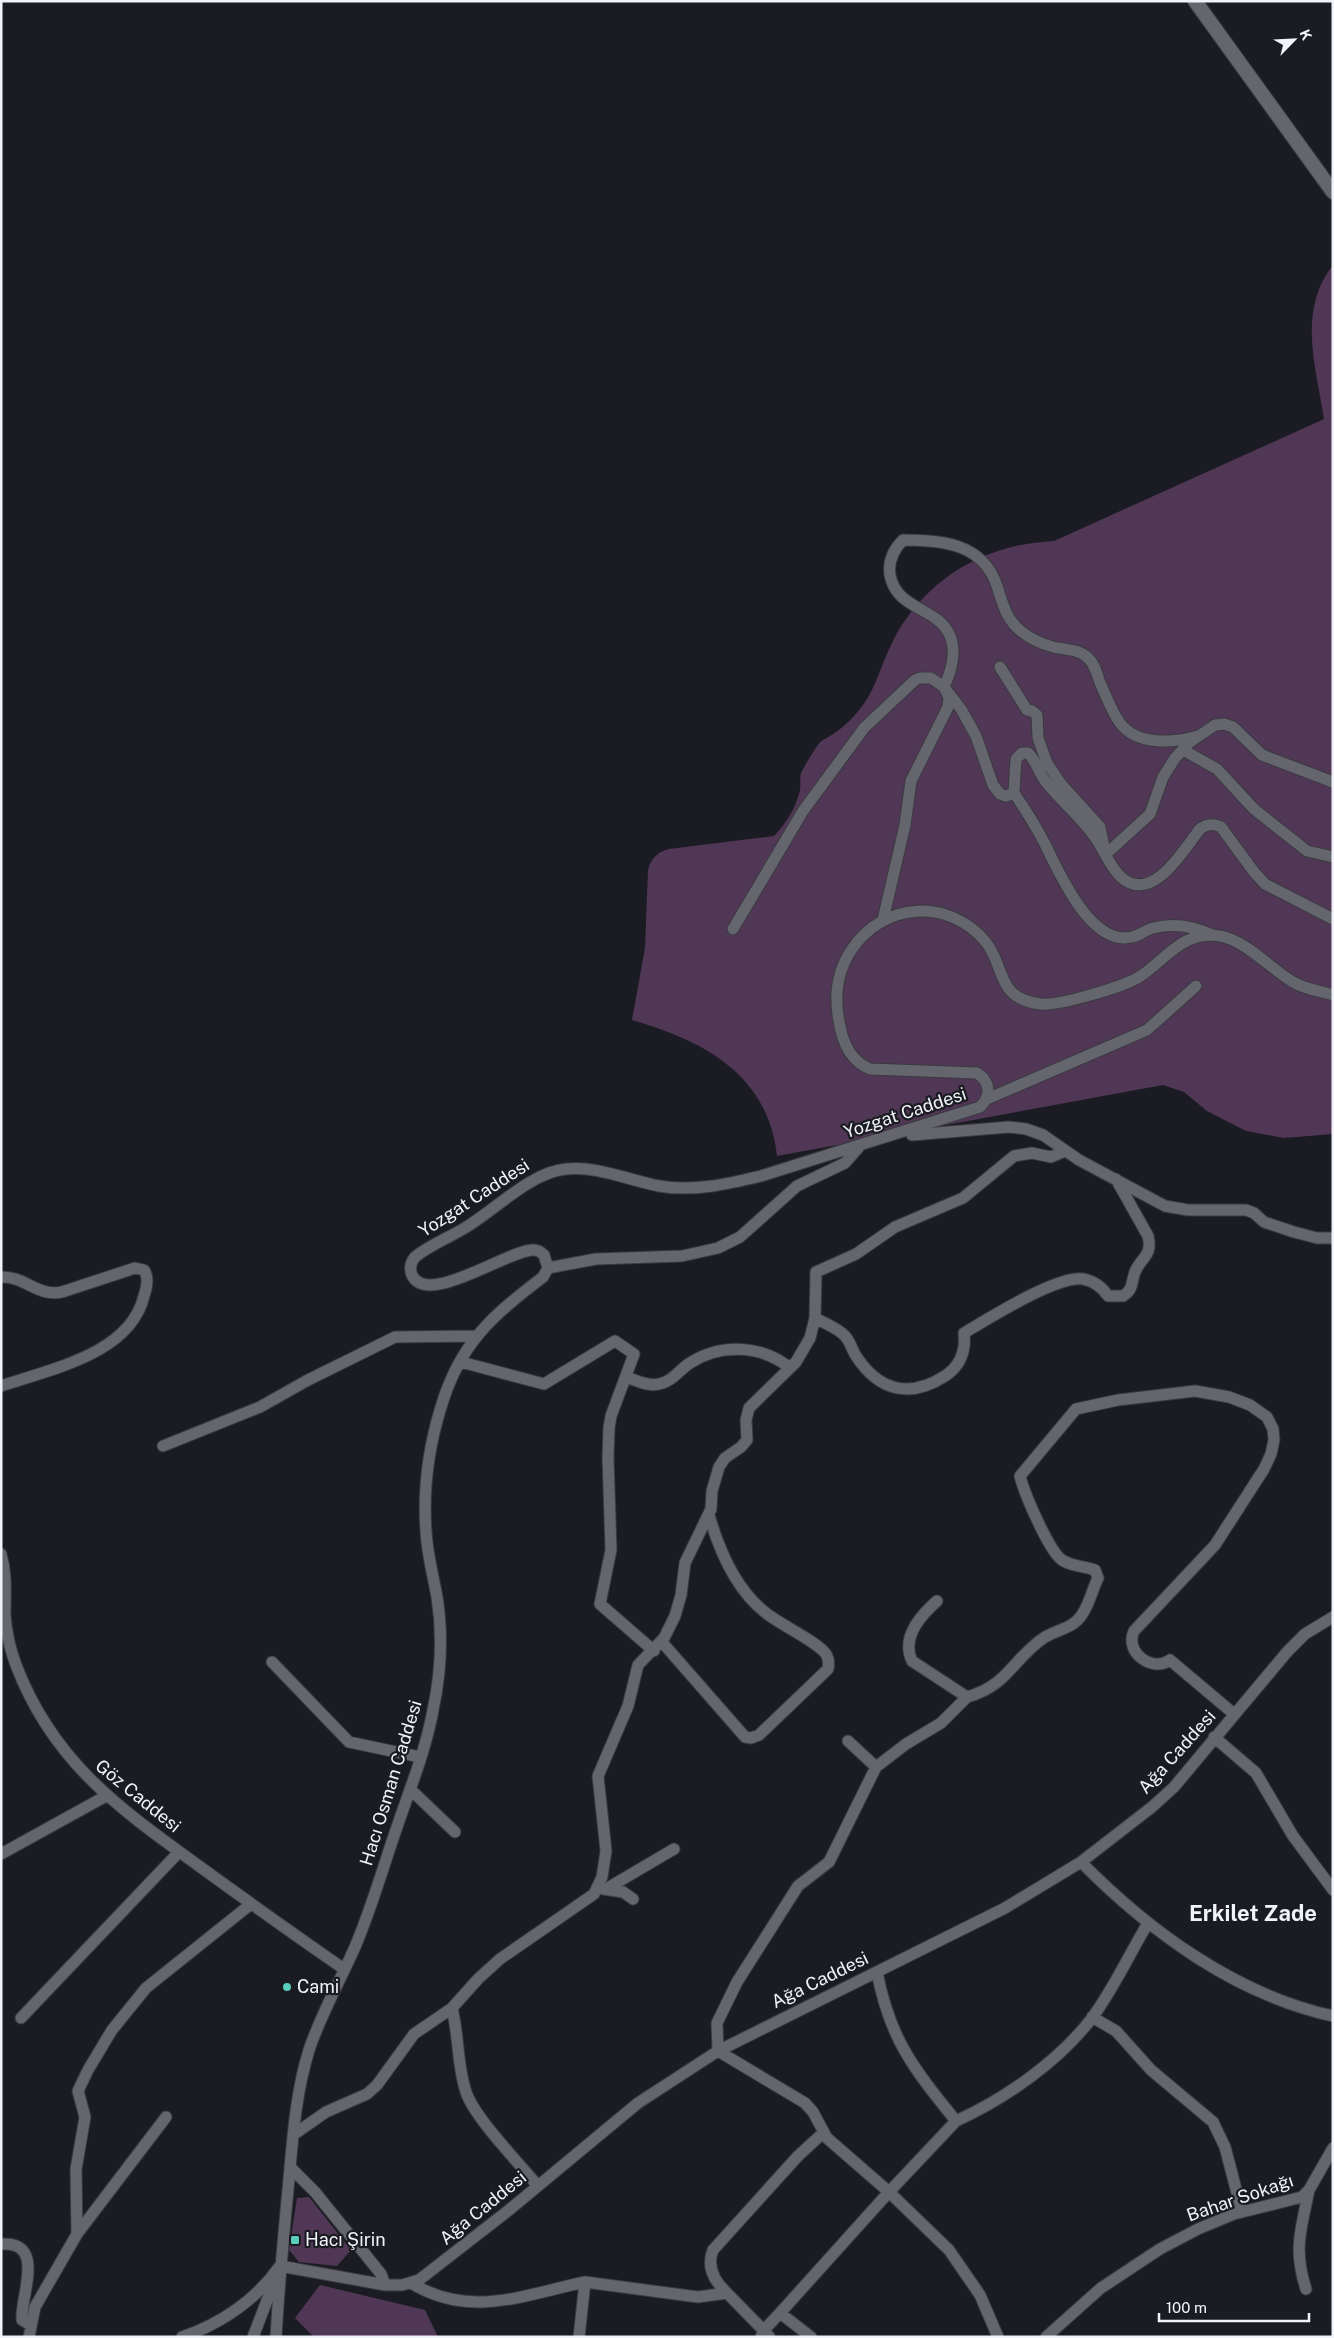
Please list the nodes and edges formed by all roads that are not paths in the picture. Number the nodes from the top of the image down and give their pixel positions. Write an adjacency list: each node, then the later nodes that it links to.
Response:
1 (1195, 1): 2 (street)
2 (1333, 192)
3 (1000, 667): 9 (street)
4 (944, 686): 5 (street); 8 (street); 11 (street); 13 (street)
5 (1198, 736): 6 (street); 7 (street)
6 (1183, 750): 9 (street); 10 (street)
7 (1333, 782)
8 (1014, 793): 9 (street); 14 (street)
9 (1106, 854): 12 (street)
10 (1333, 857)
11 (883, 920): 14 (street, Yozgat Caddesi); 17 (street, Yozgat Caddesi)
12 (1333, 920)
13 (733, 929)
14 (1214, 936): 16 (street, Yozgat Caddesi)
15 (1196, 986): 17 (street)
16 (1333, 995)
17 (987, 1099): 18 (street, Yozgat Caddesi)
18 (891, 1137): 19 (street, Yozgat Caddesi); 20 (street)
19 (858, 1147): 23 (street); 23 (street, Yozgat Caddesi)
20 (1065, 1151): 21 (street); 25 (street)
21 (1116, 1179): 22 (street); 25 (street)
22 (1333, 1238)
23 (546, 1272): 26 (street, Hacı Osman Caddesi)
24 (1, 1277): 30 (street)
25 (815, 1318): 28 (street)
26 (476, 1336): 27 (street, Hacı Osman Caddesi); 31 (street)
27 (461, 1362): 29 (street); 43 (street, Hacı Osman Caddesi)
28 (790, 1368): 29 (street); 32 (street)
29 (626, 1377): 37 (street)
30 (1, 1386)
31 (162, 1446)
32 (709, 1515): 36 (street); 36 (street)
33 (1, 1554): 46 (street, Göz Caddesi)
34 (937, 1601): 39 (street)
35 (1333, 1617): 40 (street, Ağa Caddesi)
36 (661, 1641): 37 (street)
37 (654, 1651): 52 (street)
38 (272, 1662): 43 (street)
39 (967, 1697): 40 (street); 44 (street)
40 (1234, 1714): 41 (street, Ağa Caddesi)
41 (1214, 1737): 51 (street, Ağa Caddesi); 53 (street)
42 (848, 1741): 44 (street)
43 (420, 1757): 45 (street, Hacı Osman Caddesi)
44 (876, 1767): 63 (street)
45 (410, 1789): 47 (street); 57 (street, Hacı Osman Caddesi)
46 (106, 1796): 49 (street, Göz Caddesi); 50 (street)
47 (455, 1832)
48 (674, 1849): 52 (street)
49 (179, 1852): 55 (street, Göz Caddesi); 61 (street)
50 (1, 1854)
51 (1081, 1862): 56 (street); 58 (street, Ağa Caddesi)
52 (601, 1889): 54 (street); 59 (street)
53 (1333, 1890)
54 (634, 1899)
55 (251, 1904): 57 (street, Göz Caddesi); 74 (street)
56 (1148, 1923): 60 (street); 62 (street)
57 (344, 1969): 67 (street, Hacı Osman Caddesi)
58 (877, 1972): 63 (street, Ağa Caddesi); 65 (street)
59 (452, 2008): 67 (street); 70 (street)
60 (1333, 2016)
61 (21, 2018)
62 (1092, 2018): 65 (street); 73 (street)
63 (718, 2051): 66 (street); 70 (street, Ağa Caddesi)
64 (166, 2117): 74 (street)
65 (956, 2121): 72 (street)
66 (823, 2133): 72 (street); 81 (street)
67 (293, 2135): 69 (street, Hacı Osman Caddesi)
68 (1333, 2148): 71 (street, Bahar Sokağı)
69 (290, 2167): 76 (street, Hacı Osman Caddesi); 79 (street)
70 (538, 2186): 78 (street, Ağa Caddesi)
71 (1309, 2190): 73 (street, Bahar Sokağı); 80 (street)
72 (889, 2192): 82 (street); 91 (street)
73 (1242, 2212): 92 (street, Bahar Sokağı)
74 (77, 2234): 83 (street)
75 (1, 2244): 83 (street)
76 (280, 2266): 79 (street, Ağa Caddesi); 86 (street); 87 (street); 88 (street)
77 (585, 2282): 78 (street); 81 (street); 89 (street)
78 (411, 2283): 79 (street, Ağa Caddesi)
79 (385, 2285)
80 (1306, 2289)
81 (727, 2294): 84 (street)
82 (780, 2313): 84 (street); 90 (street)
83 (32, 2325): 85 (street)
84 (765, 2334)
85 (29, 2337)
86 (182, 2337)
87 (252, 2337)
88 (276, 2337)
89 (579, 2337)
90 (812, 2337)
91 (998, 2337)
92 (1046, 2337)

